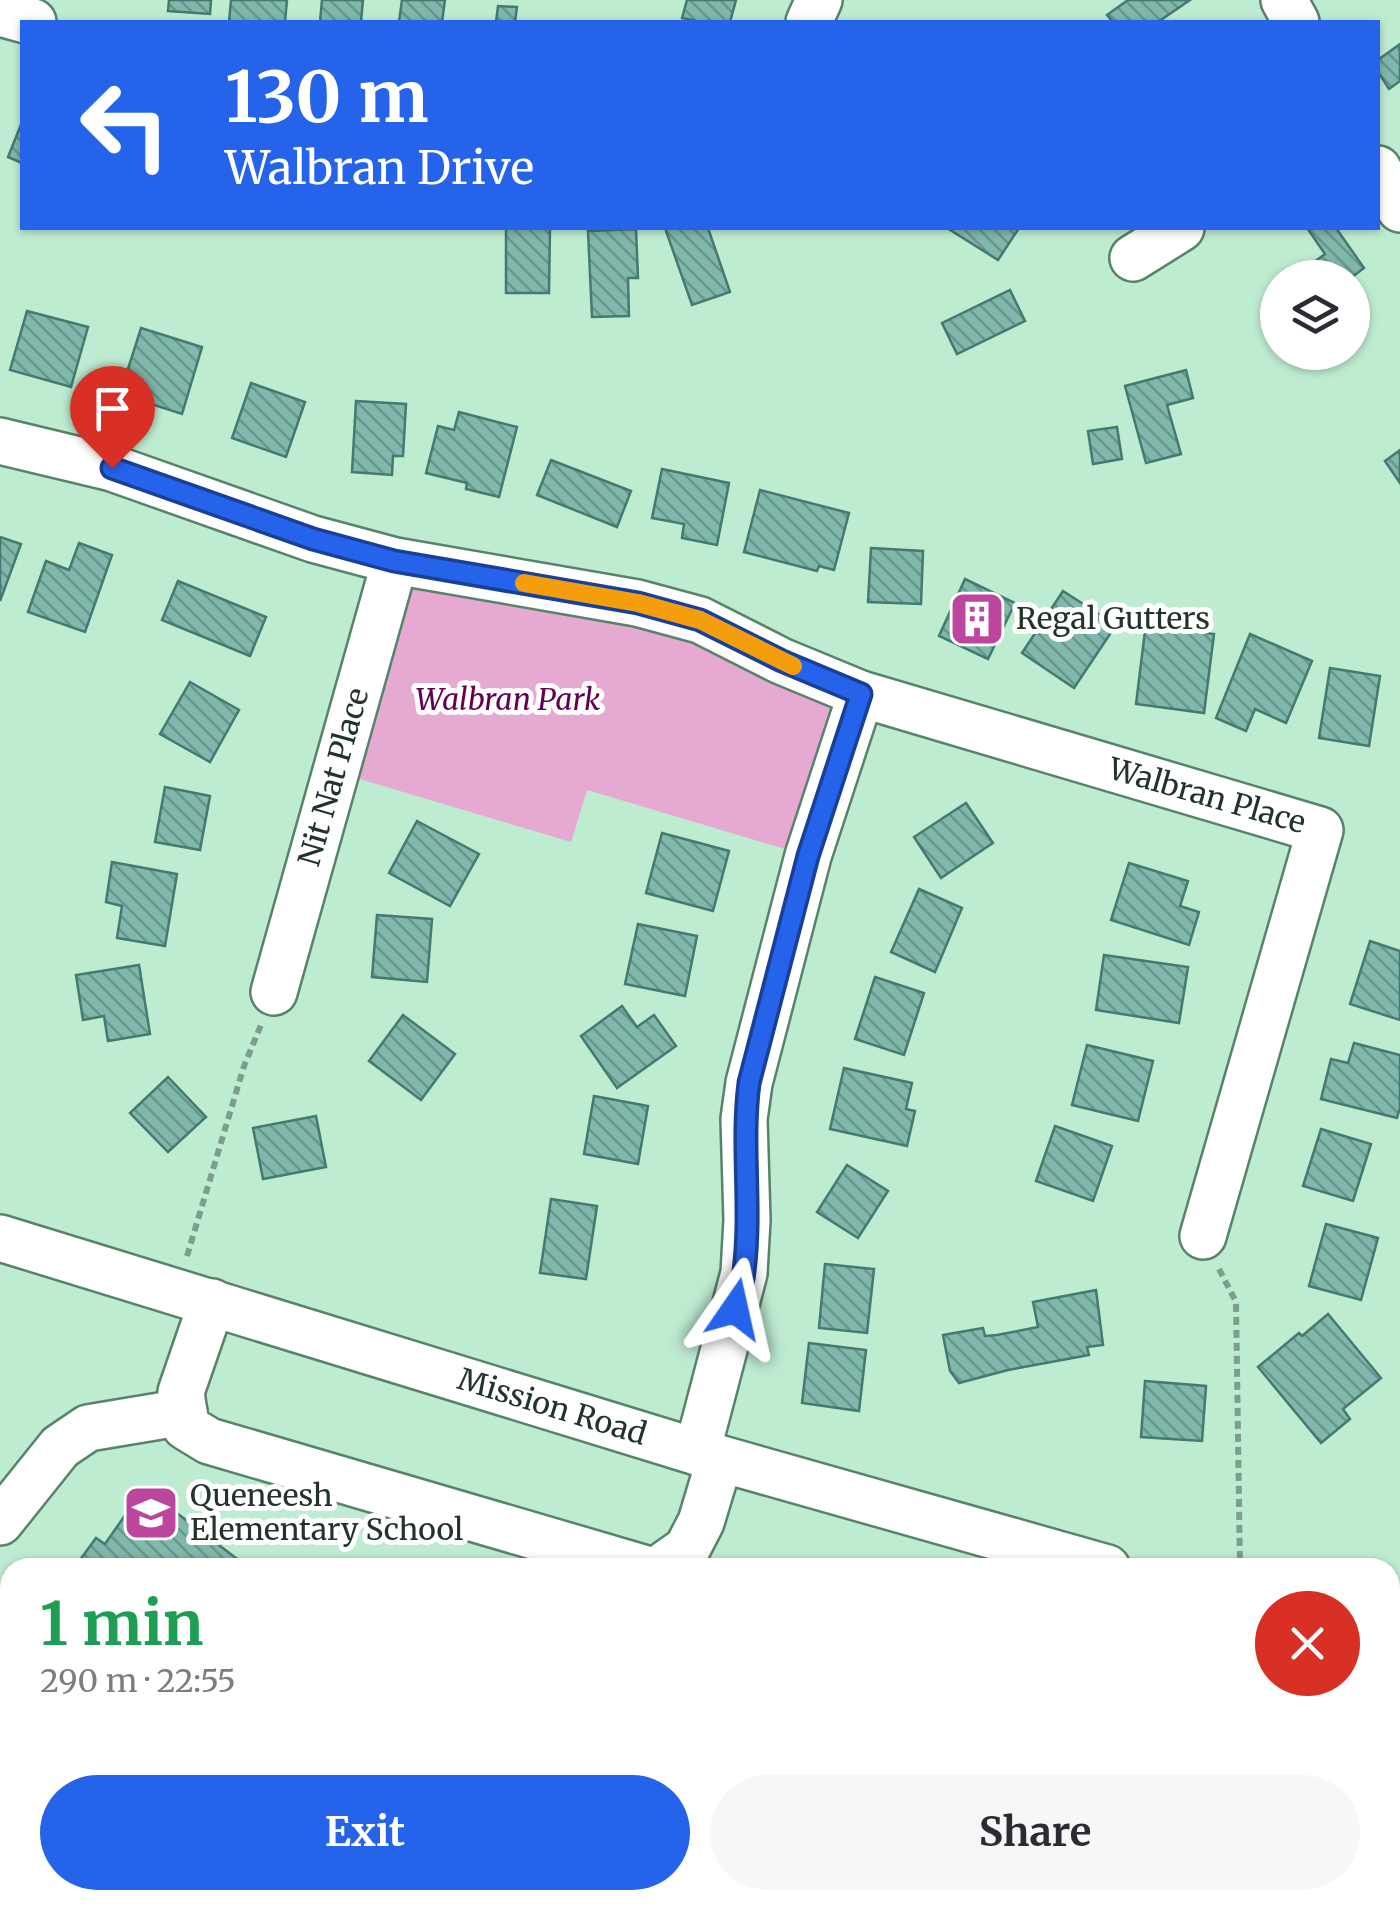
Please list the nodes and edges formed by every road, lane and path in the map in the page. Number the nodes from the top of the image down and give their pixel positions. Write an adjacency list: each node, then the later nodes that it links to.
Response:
1 (0, 13): 2 (street)
2 (26, 20)
3 (1380, 173): 4 (street)
4 (1400, 210)
5 (1178, 230): 6 (street)
6 (1134, 258)
7 (0, 441): 8 (street)
8 (394, 561): 9 (street); 10 (street, Nit Nat Place)
9 (861, 694): 11 (street, Walbran Place); 15 (street)
10 (274, 992): 13 (path)
11 (1203, 1236): 20 (path)
12 (0, 1238): 13 (street, Mission Road)
13 (195, 1296): 14 (street); 15 (street, Mission Road)
14 (184, 1412): 16 (street); 17 (street)
15 (709, 1456): 18 (street); 19 (street, Mission Road)
16 (0, 1522)
17 (609, 1558)
18 (685, 1558)
19 (1071, 1558)
20 (1240, 1558)

